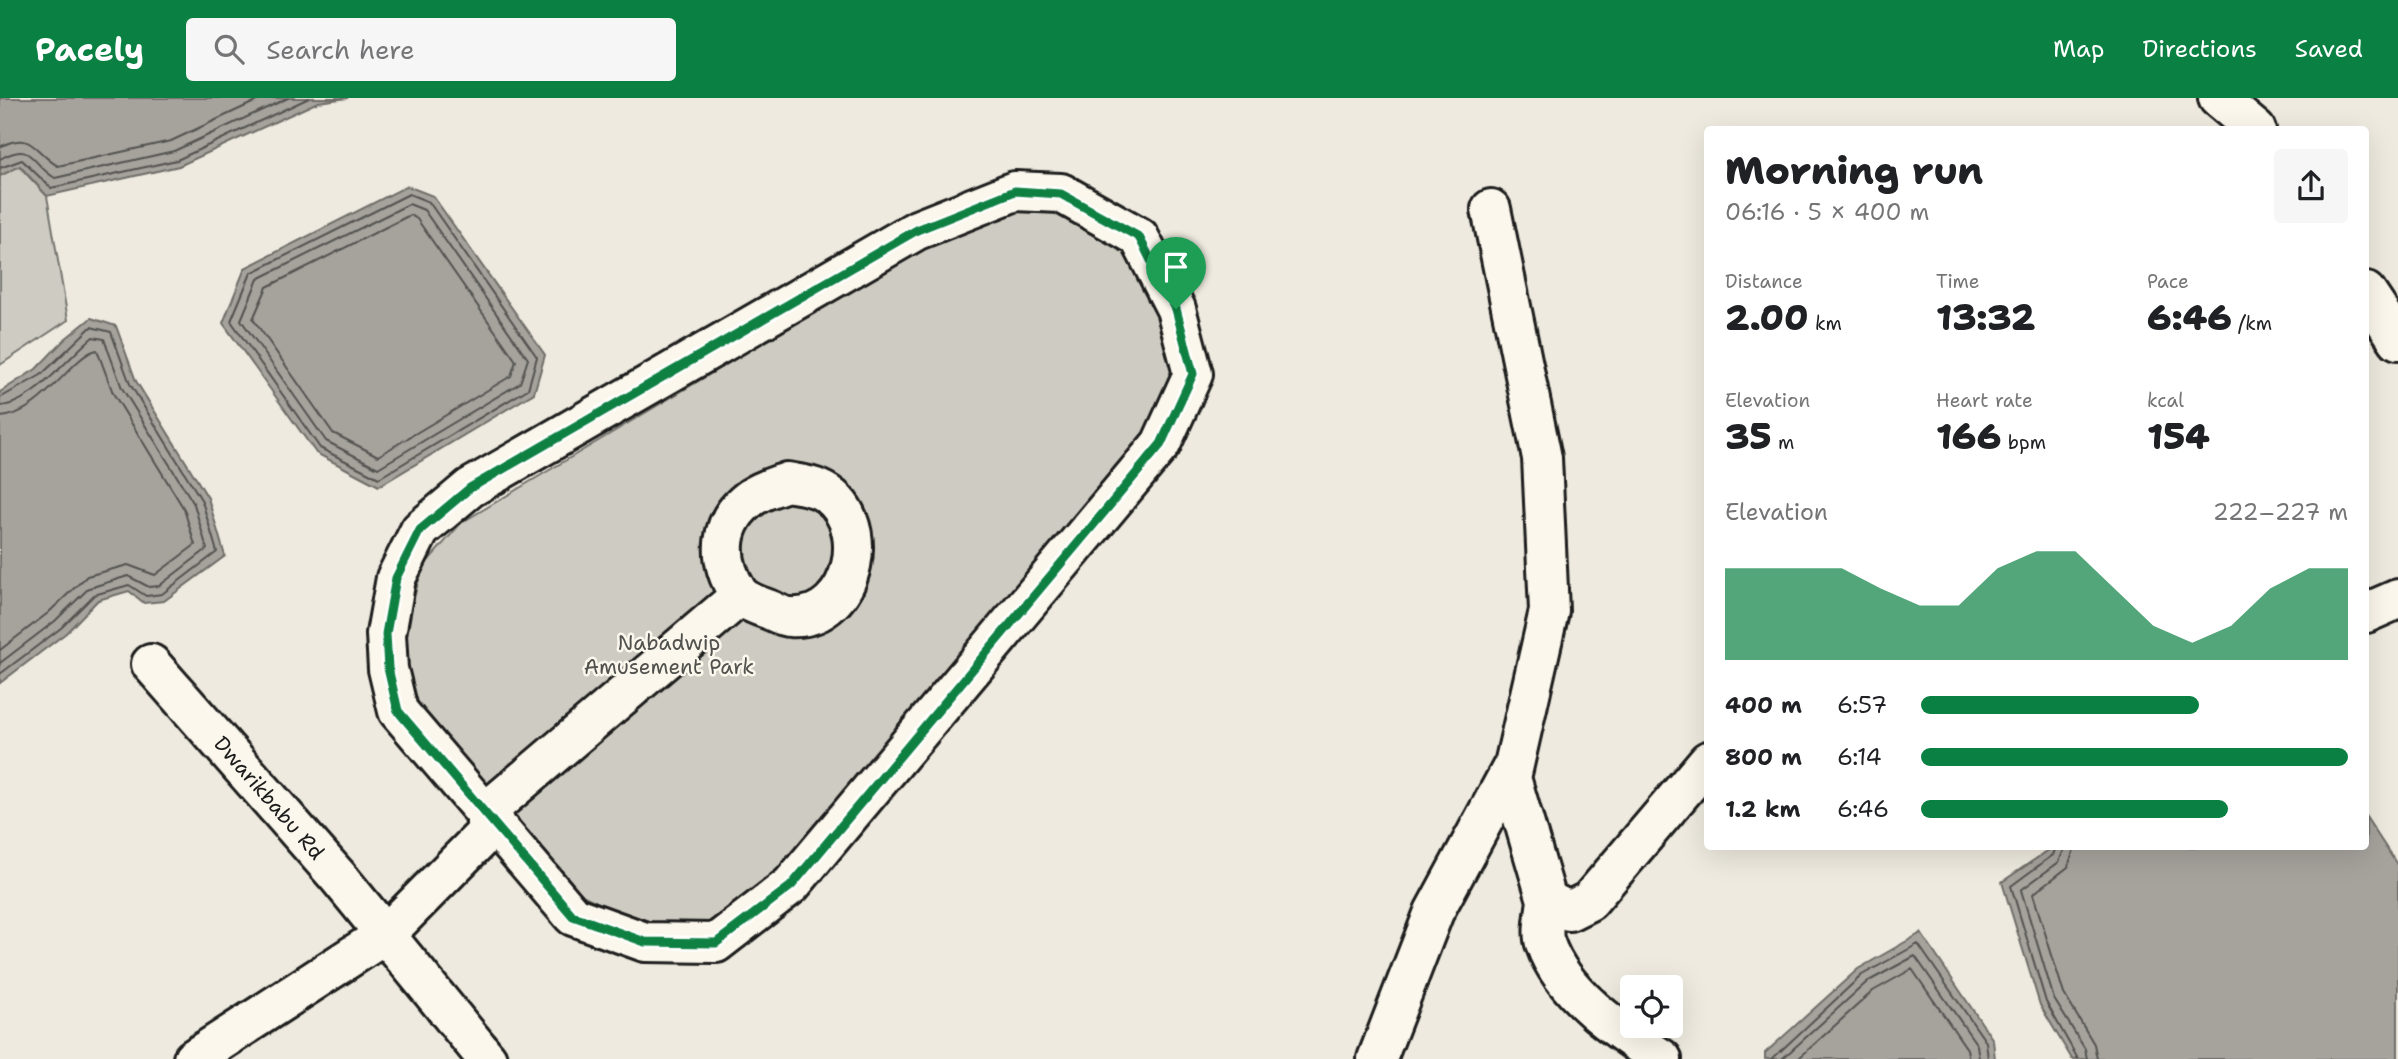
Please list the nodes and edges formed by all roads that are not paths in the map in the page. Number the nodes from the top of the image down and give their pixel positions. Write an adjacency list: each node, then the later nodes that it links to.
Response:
1 (2218, 98): 2 (street)
2 (2251, 126)
3 (1491, 209): 10 (street)
4 (2369, 296): 5 (street)
5 (2398, 340)
6 (740, 596): 12 (street)
7 (2398, 599): 8 (street)
8 (2369, 612)
9 (151, 664): 14 (street, Dwarikbabu Rd)
10 (1514, 764): 13 (street); 17 (street)
11 (1704, 766): 13 (street)
12 (486, 816): 12 (street); 14 (street)
13 (1547, 900): 18 (street)
14 (386, 934): 15 (street); 16 (street, Dwarikbabu Rd)
15 (193, 1059)
16 (487, 1059)
17 (1377, 1059)
18 (1662, 1059)

